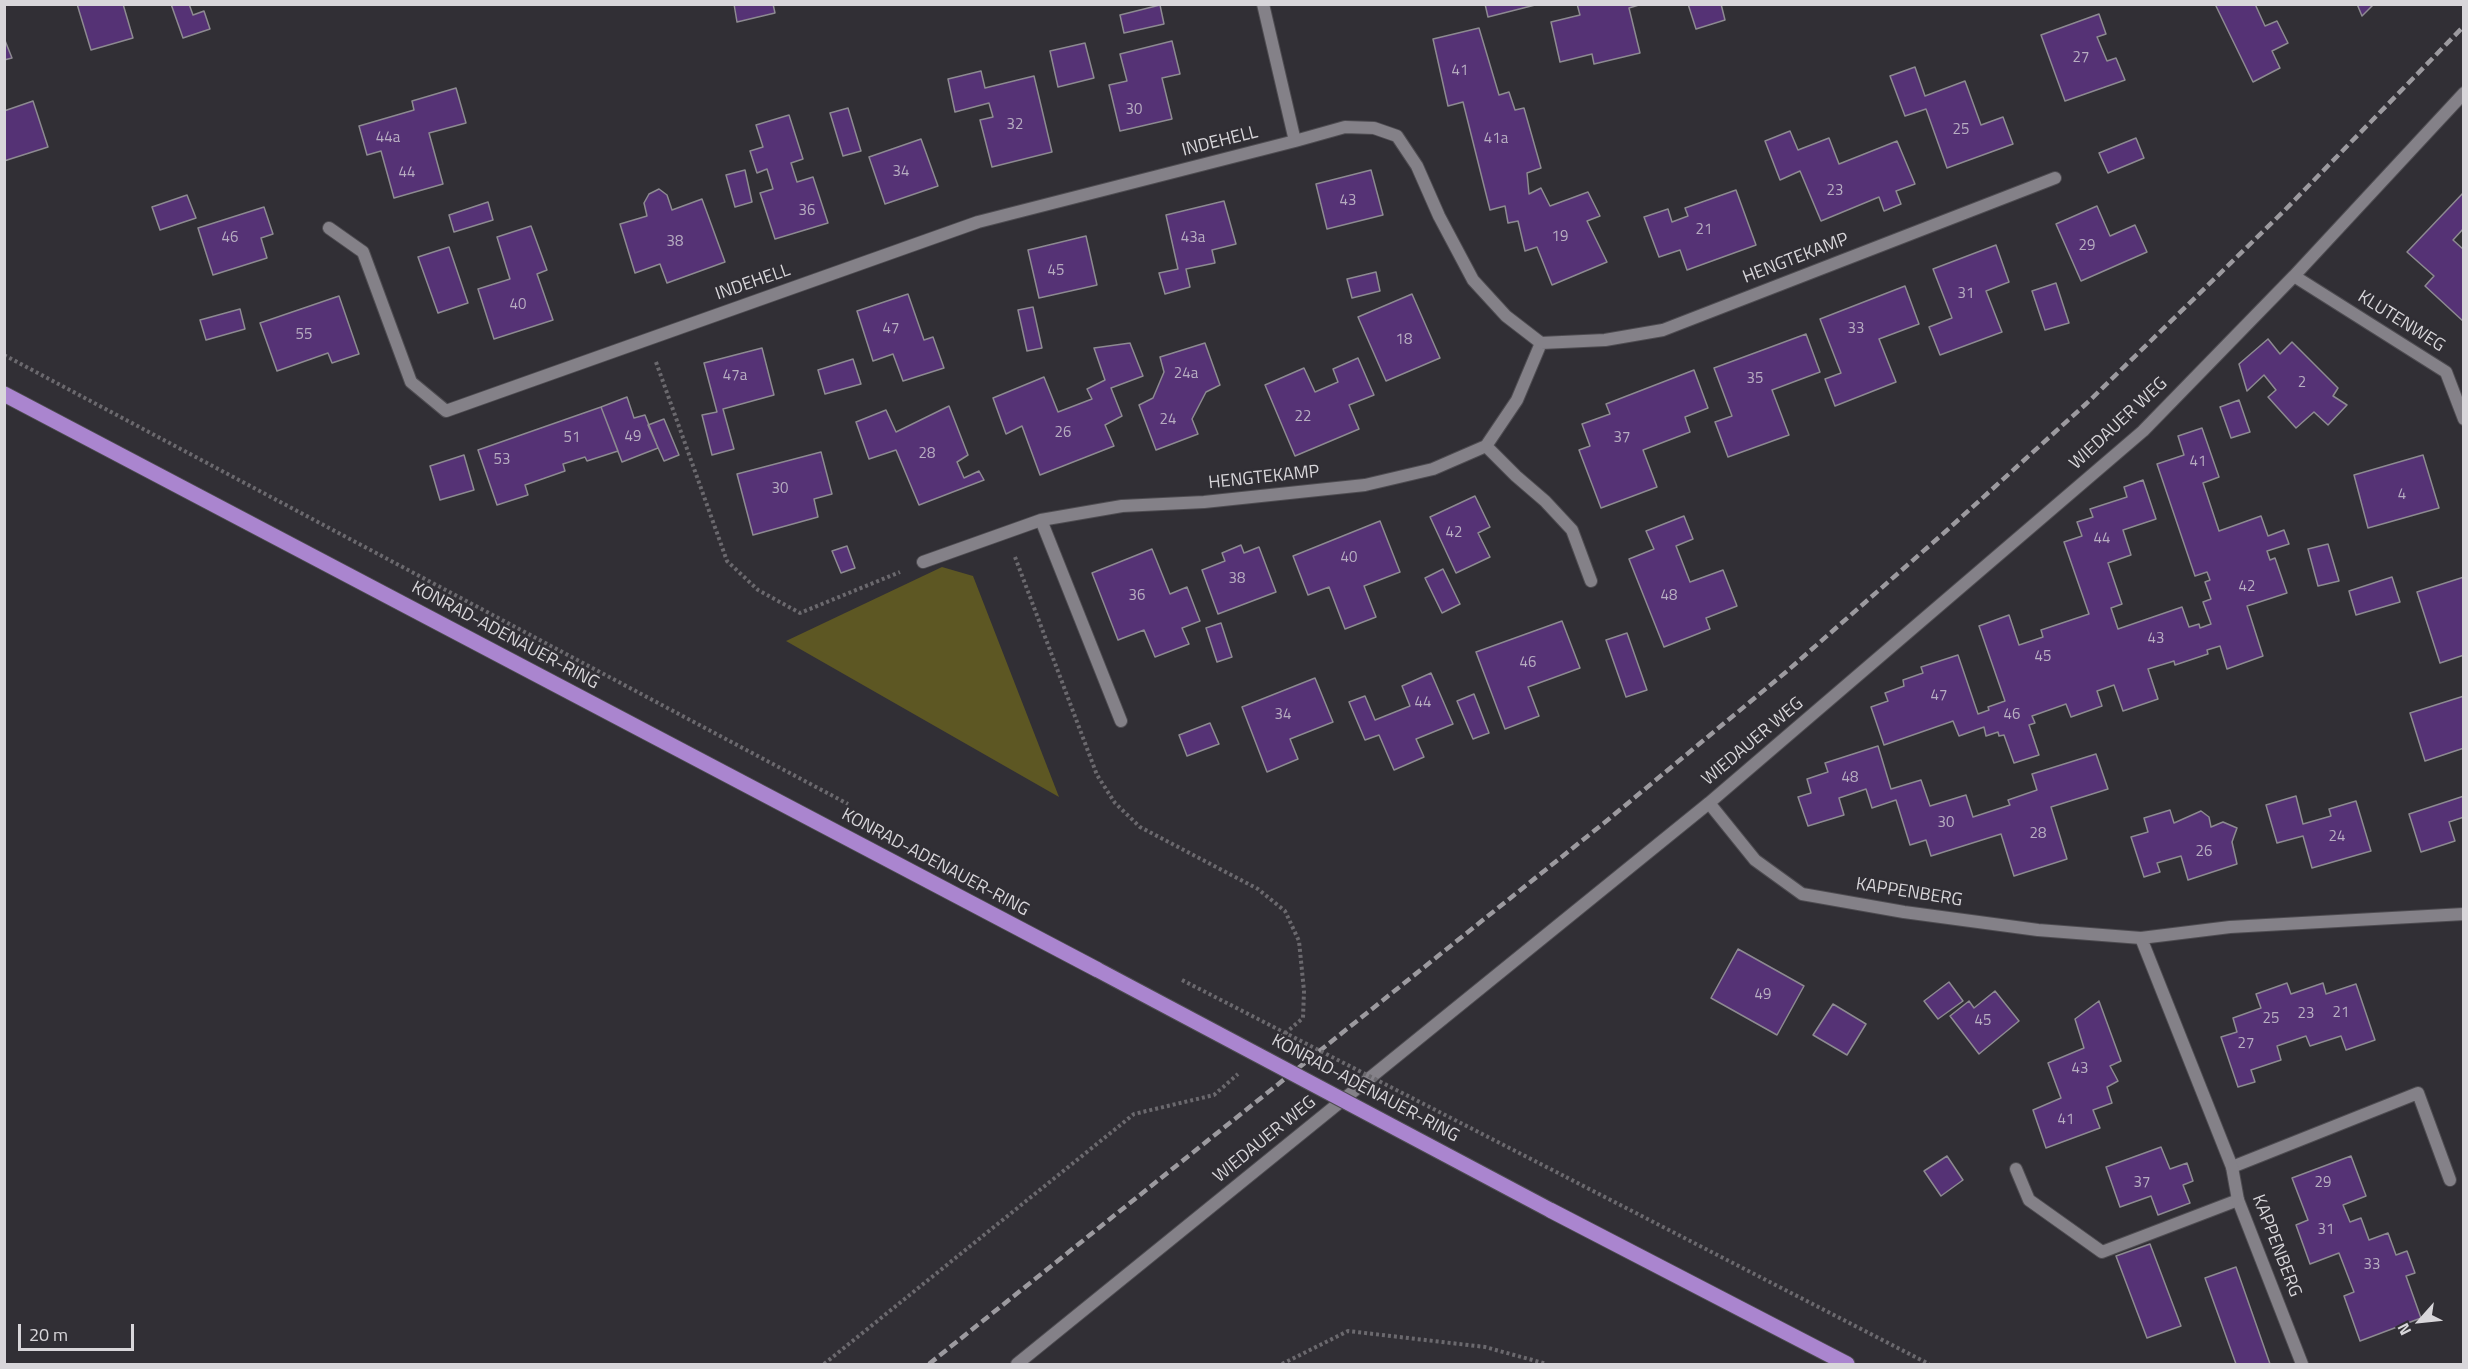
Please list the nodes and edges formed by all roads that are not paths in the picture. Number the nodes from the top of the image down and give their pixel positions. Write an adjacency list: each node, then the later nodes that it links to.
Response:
1 (1263, 4): 3 (street)
2 (2463, 93): 6 (street, WIEDAUER WEG)
3 (1294, 141): 5 (street, INDEHELL); 7 (street)
4 (2055, 178): 7 (street, HENGTEKAMP)
5 (329, 228)
6 (2294, 276): 9 (street, KLUTENWEG); 15 (street, WIEDAUER WEG)
7 (1541, 344): 10 (street)
8 (4, 394): 23 (main road, KONRAD-ADENAUER-RING, bridge)
9 (2463, 419)
10 (1486, 446): 11 (street, HENGTEKAMP); 13 (street)
11 (1041, 520): 12 (street, HENGTEKAMP); 14 (street)
12 (923, 562)
13 (1591, 581)
14 (1121, 721)
15 (1709, 803): 17 (street, KAPPENBERG); 22 (street, WIEDAUER WEG)
16 (2463, 914): 17 (street, KAPPENBERG)
17 (2141, 938): 18 (street, KAPPENBERG)
18 (2232, 1167): 20 (street); 21 (street, KAPPENBERG)
19 (2016, 1169): 21 (street)
20 (2450, 1180)
21 (2238, 1200): 24 (street, KAPPENBERG)
22 (1017, 1365)
23 (1847, 1365)
24 (2302, 1365)

